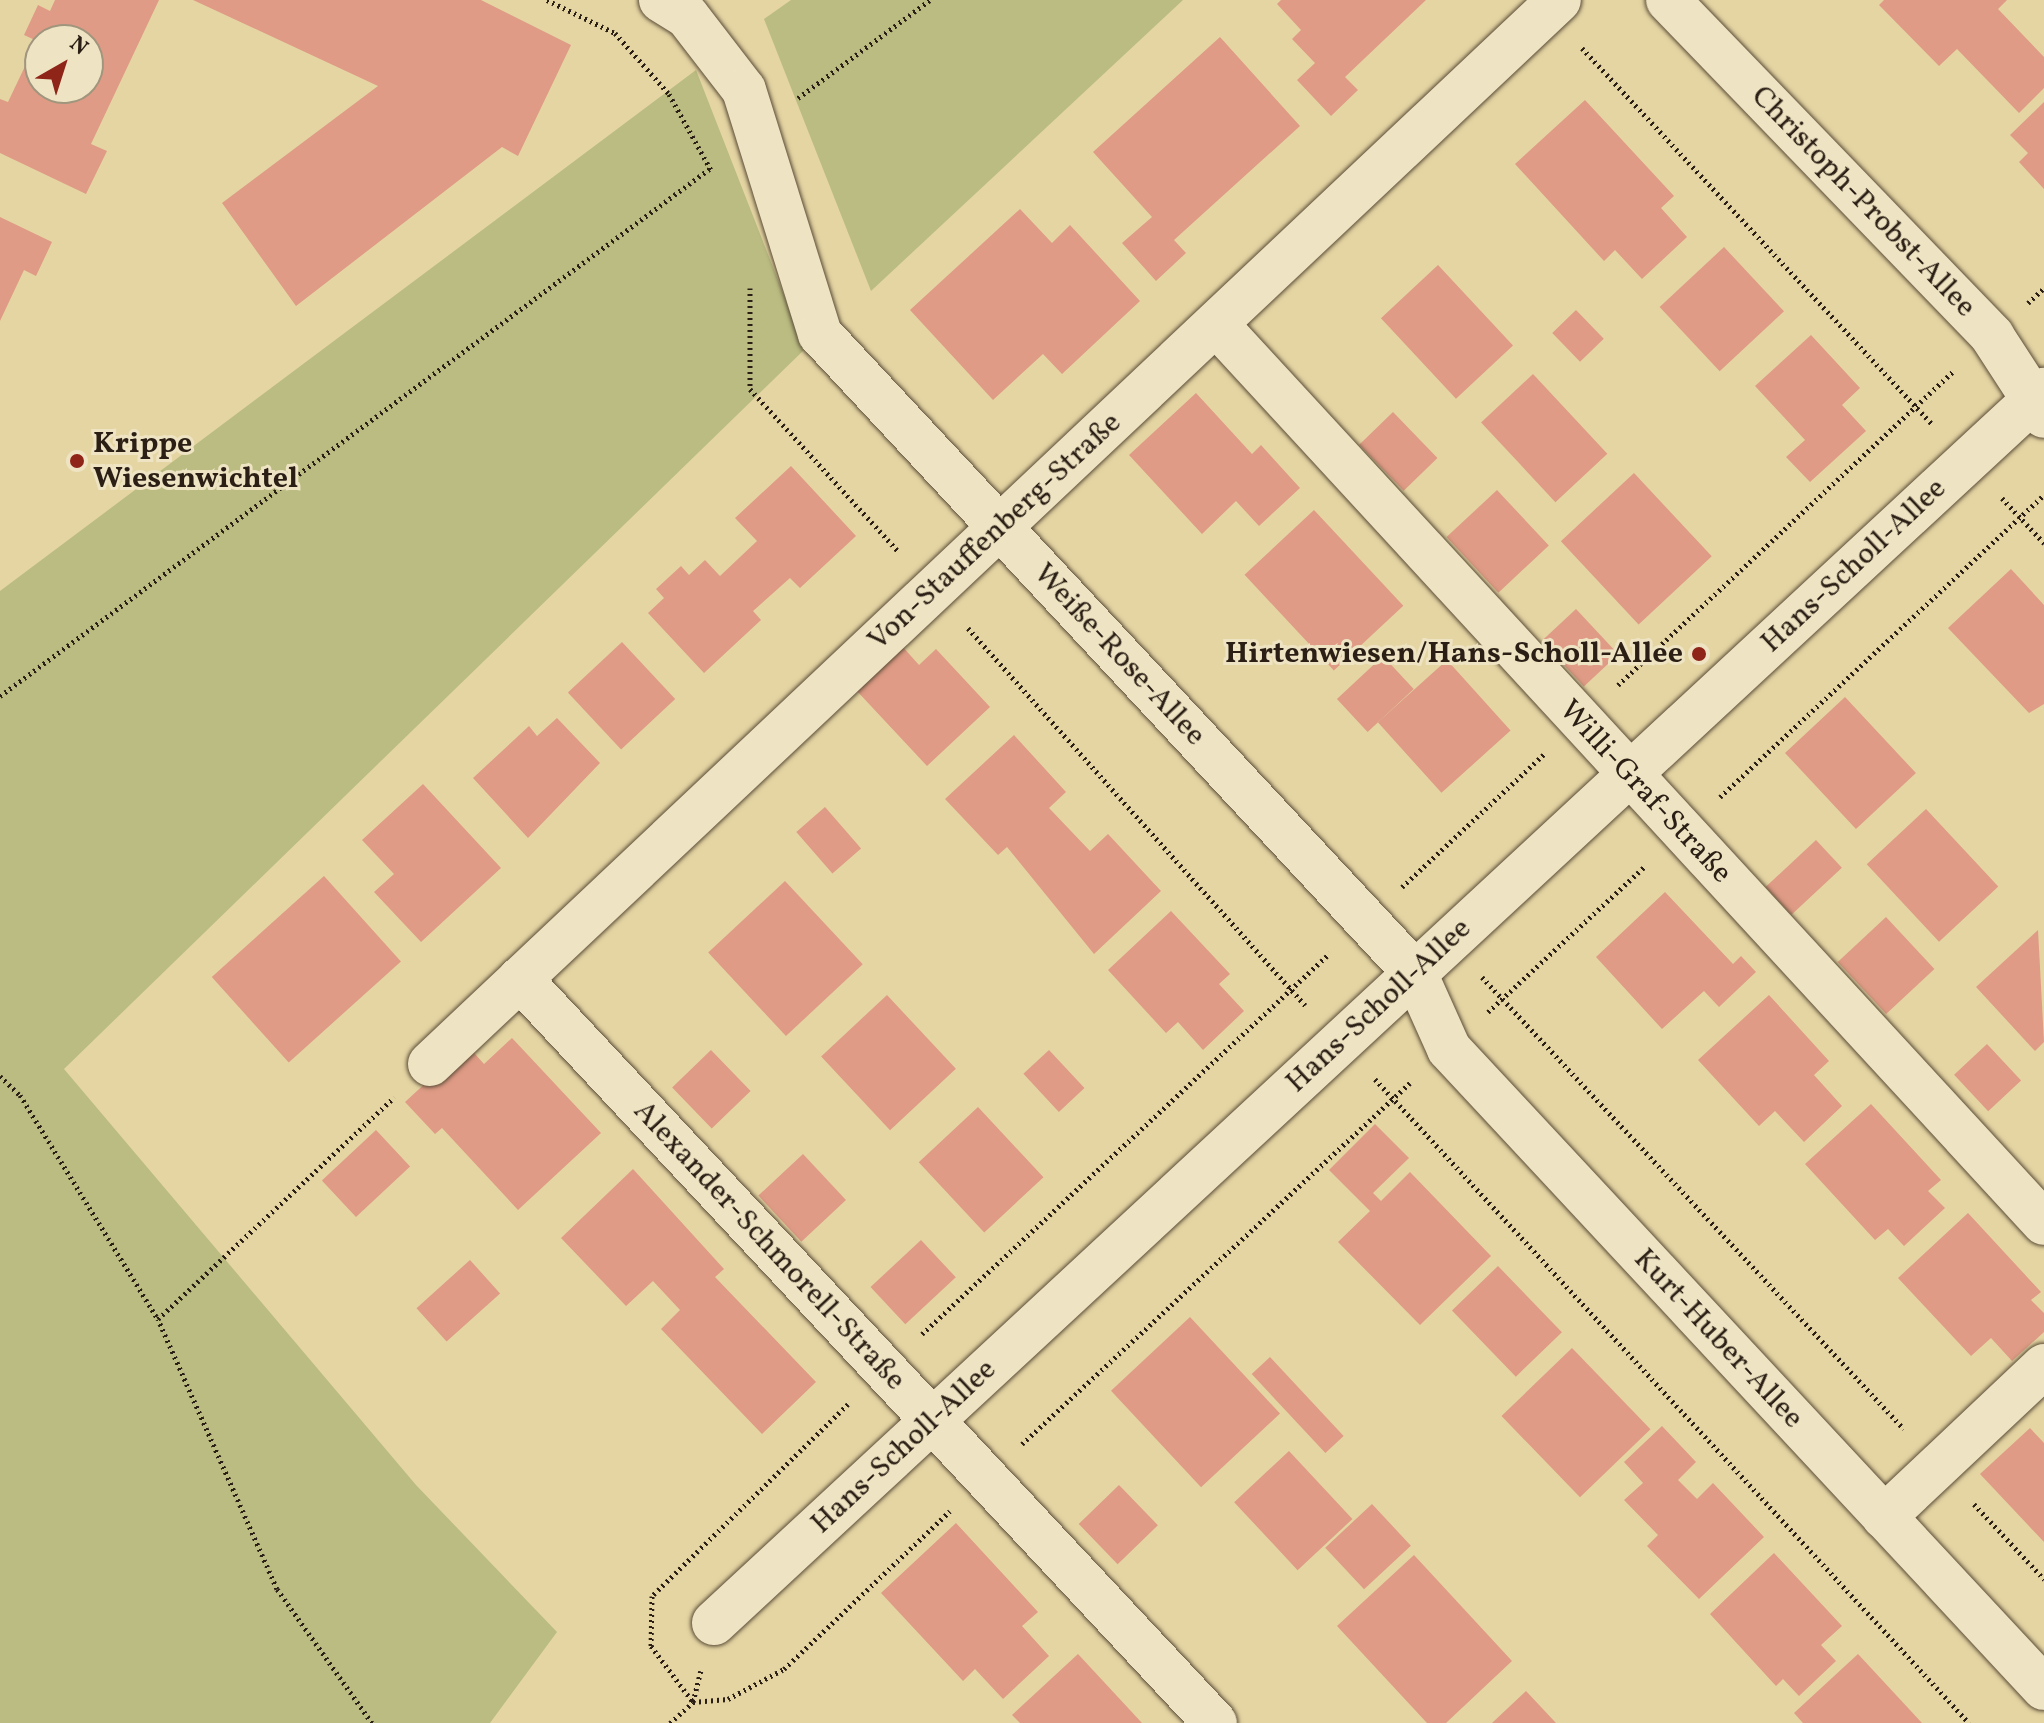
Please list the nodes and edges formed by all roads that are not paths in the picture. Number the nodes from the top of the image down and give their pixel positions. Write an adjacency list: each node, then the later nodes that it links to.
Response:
1 (661, 0): 6 (street, Weiße-Rose-Allee)
2 (1668, 0): 5 (street, Christoph-Probst-Allee)
3 (1554, 6): 4 (street, Von-Stauffenberg-Straße)
4 (1216, 324): 6 (street, Von-Stauffenberg-Straße); 7 (street, Willi-Graf-Straße)
5 (2040, 402): 7 (street, Hans-Scholl-Allee)
6 (999, 528): 8 (street, Weiße-Rose-Allee); 9 (street, Von-Stauffenberg-Straße)
7 (1628, 775): 8 (street, Hans-Scholl-Allee); 11 (street, Willi-Graf-Straße)
8 (1415, 973): 13 (street, Hans-Scholl-Allee); 14 (street, Kurt-Huber-Allee)
9 (520, 979): 10 (street, Von-Stauffenberg-Straße); 13 (street, Alexander-Schmorell-Straße)
10 (430, 1064)
11 (2044, 1223)
12 (2044, 1366): 14 (street)
13 (932, 1421): 15 (street, Hans-Scholl-Allee); 17 (street, Alexander-Schmorell-Straße)
14 (1884, 1517): 16 (street, Kurt-Huber-Allee)
15 (714, 1623)
16 (2044, 1688)
17 (1215, 1723)

